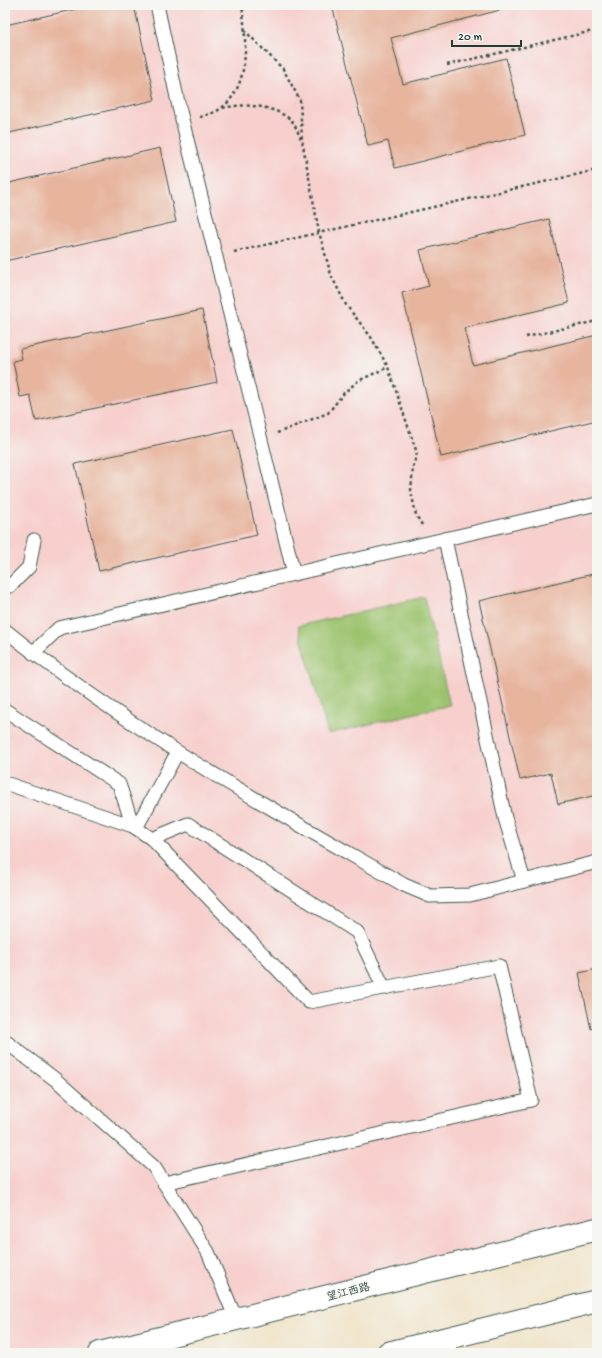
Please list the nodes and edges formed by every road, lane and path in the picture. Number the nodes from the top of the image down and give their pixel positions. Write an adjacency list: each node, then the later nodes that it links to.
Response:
1 (157, 5): 7 (lane)
2 (242, 5): 3 (path)
3 (244, 30): 6 (path); 8 (path)
4 (597, 30): 5 (path)
5 (447, 65)
6 (222, 108): 7 (path); 8 (path)
7 (184, 125): 11 (lane)
8 (302, 140): 10 (path)
9 (597, 170): 10 (path)
10 (319, 232): 11 (path); 14 (path)
11 (216, 256): 15 (lane)
12 (597, 320): 13 (path)
13 (526, 337)
14 (388, 367): 15 (path); 19 (path)
15 (264, 453): 20 (lane)
16 (597, 504): 17 (lane)
17 (445, 539): 19 (lane); 30 (lane)
18 (34, 540): 21 (lane)
19 (428, 543): 20 (lane)
20 (294, 574): 23 (lane)
21 (5, 587)
22 (5, 630): 23 (lane)
23 (33, 653): 25 (lane)
24 (5, 710): 27 (lane)
25 (177, 753): 27 (lane); 30 (lane)
26 (5, 783): 27 (lane)
27 (135, 827): 28 (lane)
28 (152, 839): 31 (lane); 31 (lane)
29 (597, 862): 30 (lane)
30 (524, 882)
31 (384, 988): 33 (lane)
32 (5, 1041): 33 (lane)
33 (164, 1183): 36 (lane)
34 (597, 1229): 36 (main road, 望江西路)
35 (597, 1301): 37 (main road)
36 (236, 1319): 38 (main road, 望江西路)
37 (444, 1346): 39 (main road)
38 (100, 1353)
39 (388, 1353)

